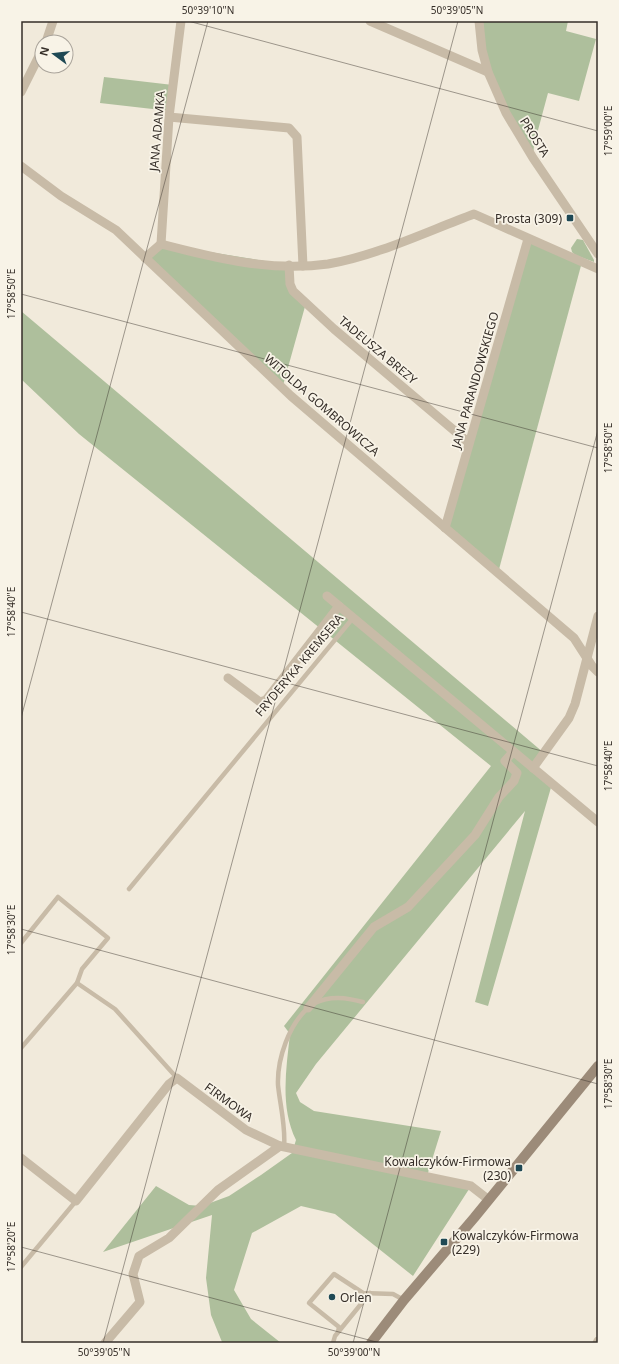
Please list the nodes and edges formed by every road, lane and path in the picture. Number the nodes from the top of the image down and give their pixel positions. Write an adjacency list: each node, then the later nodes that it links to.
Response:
1 (53, 21): 5 (street)
2 (181, 21): 9 (street, JANA ADAMKA)
3 (370, 21): 7 (street)
4 (479, 21): 7 (street, PROSTA)
5 (49, 34)
6 (34, 66): 8 (street)
7 (488, 72): 13 (street, PROSTA)
8 (21, 92)
9 (169, 117): 12 (street, JANA ADAMKA); 16 (street)
10 (21, 166): 14 (street, WITOLDA GOMBROWICZA)
11 (528, 239): 16 (street); 17 (street); 18 (street, JANA PARANDOWSKIEGO)
12 (161, 244): 14 (street); 15 (street)
13 (598, 254)
14 (145, 258): 19 (street, WITOLDA GOMBROWICZA)
15 (288, 265): 16 (street); 18 (street, TADEUSZA BREZY)
16 (303, 266)
17 (598, 269)
18 (469, 443): 19 (street, JANA PARANDOWSKIEGO)
19 (445, 528): 24 (street, WITOLDA GOMBROWICZA)
20 (327, 596): 21 (street)
21 (339, 606): 23 (street); 26 (street)
22 (598, 616): 24 (street)
23 (353, 618): 27 (street, FRYDERYKA KREMSERA); 30 (lane, FRYDERYKA KREMSERA)
24 (587, 659): 25 (street, WITOLDA GOMBROWICZA); 28 (street)
25 (598, 672)
26 (228, 678)
27 (513, 752): 28 (street, FRYDERYKA KREMSERA); 34 (street)
28 (533, 768): 29 (street, FRYDERYKA KREMSERA)
29 (598, 822)
30 (129, 889)
31 (21, 943): 32 (lane)
32 (77, 982): 35 (lane); 37 (lane)
33 (363, 1002): 34 (lane)
34 (308, 1008): 38 (lane)
35 (21, 1048)
36 (598, 1066): 40 (main road)
37 (177, 1078): 38 (street, FIRMOWA); 41 (street)
38 (282, 1146): 40 (street, FIRMOWA); 46 (street)
39 (21, 1158): 41 (street)
40 (489, 1200): 44 (main road)
41 (76, 1201): 42 (lane)
42 (21, 1267)
43 (370, 1293): 44 (lane); 45 (lane); 45 (lane)
44 (404, 1300): 48 (main road)
45 (338, 1332): 47 (lane)
46 (105, 1343)
47 (333, 1343)
48 (371, 1343)

